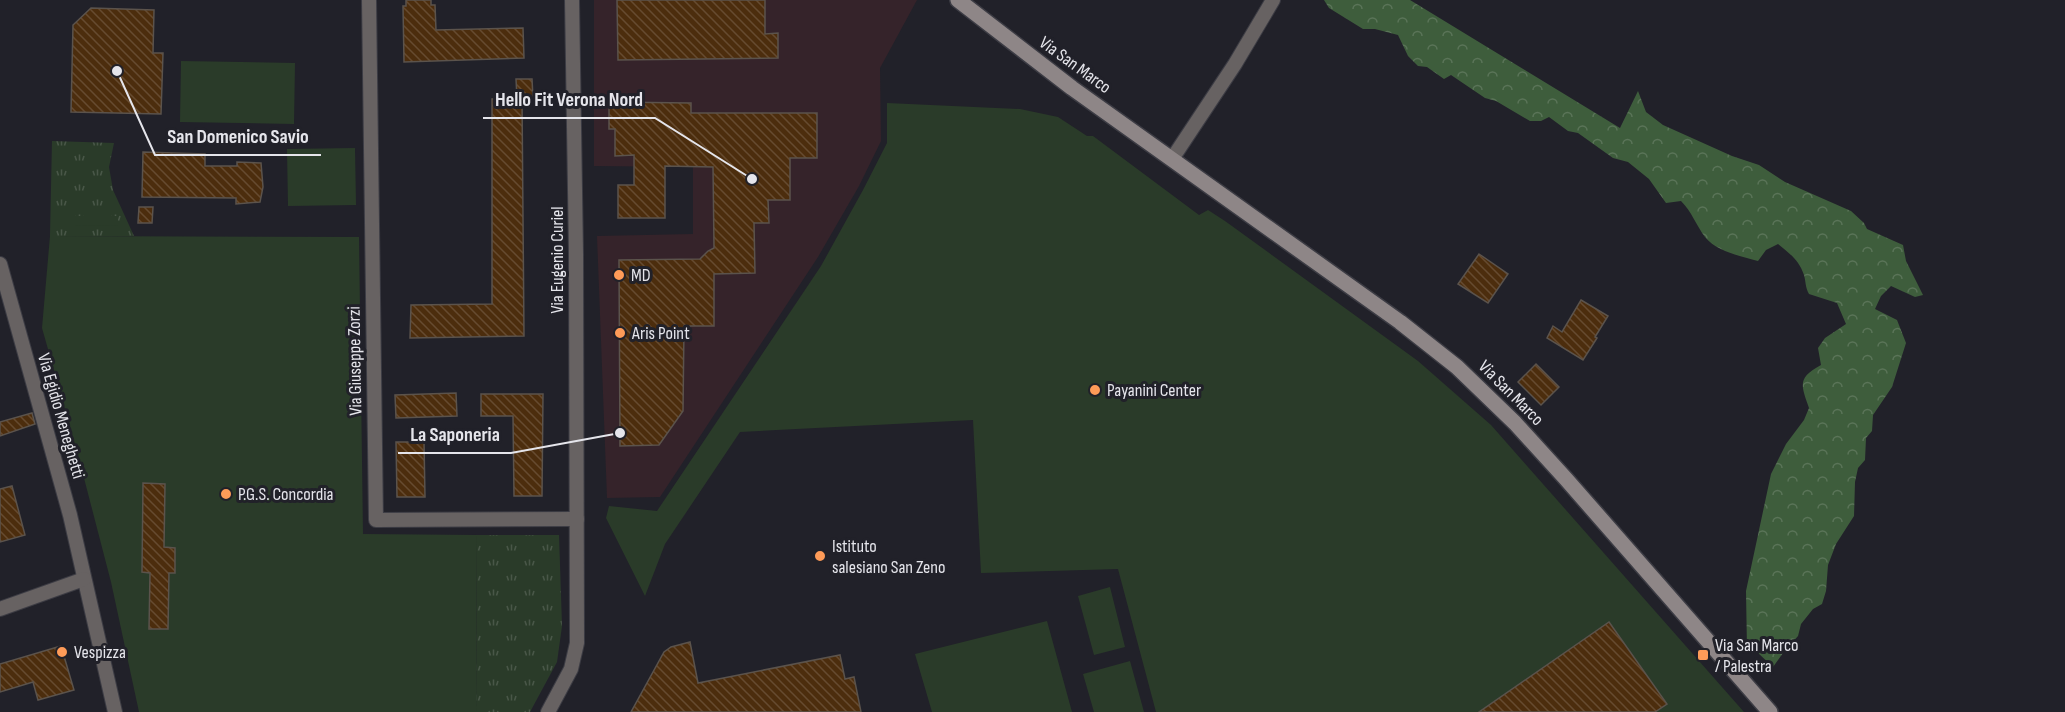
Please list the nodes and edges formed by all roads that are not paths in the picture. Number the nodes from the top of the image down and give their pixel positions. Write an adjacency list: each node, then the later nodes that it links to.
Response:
1 (369, 0): 7 (street, Via Giuseppe Zorzi)
2 (572, 0): 7 (street, Via Eugenio Curiel)
3 (958, 0): 5 (main road, Via San Marco)
4 (1274, 0): 5 (street)
5 (1172, 159): 12 (main road, Via San Marco)
6 (1, 274): 8 (street, Via Egidio Meneghetti)
7 (577, 519): 11 (street, Via Eugenio Curiel)
8 (84, 579): 9 (street); 10 (street, Via Egidio Meneghetti)
9 (0, 609)
10 (115, 712)
11 (548, 712)
12 (1770, 712)

